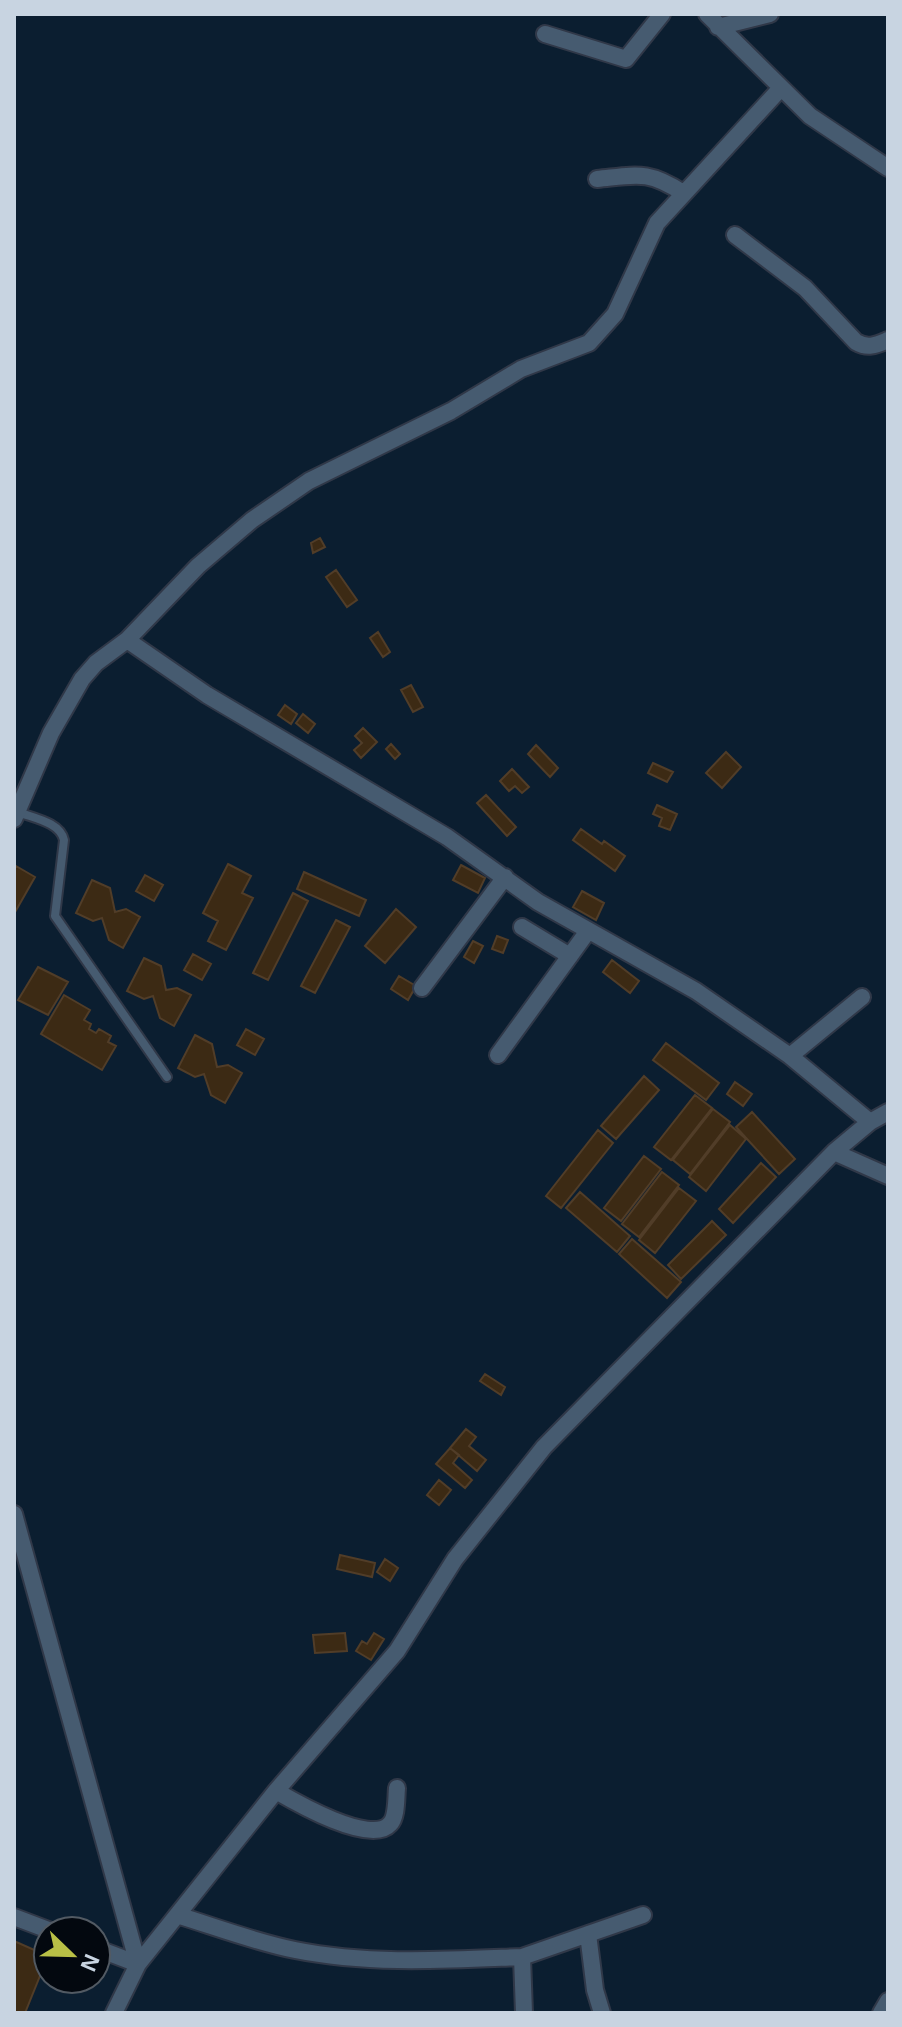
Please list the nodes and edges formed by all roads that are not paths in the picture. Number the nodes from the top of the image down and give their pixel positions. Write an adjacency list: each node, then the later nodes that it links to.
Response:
1 (662, 14): 4 (street)
2 (770, 14): 3 (street)
3 (713, 20): 5 (street)
4 (545, 34)
5 (780, 89): 6 (street); 8 (street)
6 (888, 168)
7 (597, 179): 8 (street)
8 (683, 193): 11 (street)
9 (735, 235): 10 (street)
10 (888, 340)
11 (127, 640): 12 (street); 13 (street)
12 (16, 815): 21 (lane)
13 (505, 877): 15 (street); 17 (street)
14 (522, 927): 16 (street)
15 (588, 931): 16 (street); 20 (street)
16 (570, 956): 19 (street)
17 (422, 988)
18 (862, 997): 20 (street)
19 (498, 1055)
20 (790, 1056): 23 (street)
21 (167, 1077)
22 (888, 1112): 23 (street)
23 (870, 1122): 24 (street)
24 (834, 1152): 25 (street); 28 (street)
25 (888, 1176)
26 (14, 1514): 34 (street)
27 (397, 1788): 28 (street)
28 (276, 1791): 29 (street)
29 (177, 1915): 33 (street); 34 (street)
30 (643, 1915): 31 (street)
31 (588, 1934): 33 (street); 38 (street)
32 (112, 1954): 34 (street)
33 (522, 1957): 37 (street)
34 (138, 1964): 36 (street)
35 (888, 2001): 39 (street)
36 (114, 2013)
37 (524, 2013)
38 (602, 2013)
39 (881, 2013)

